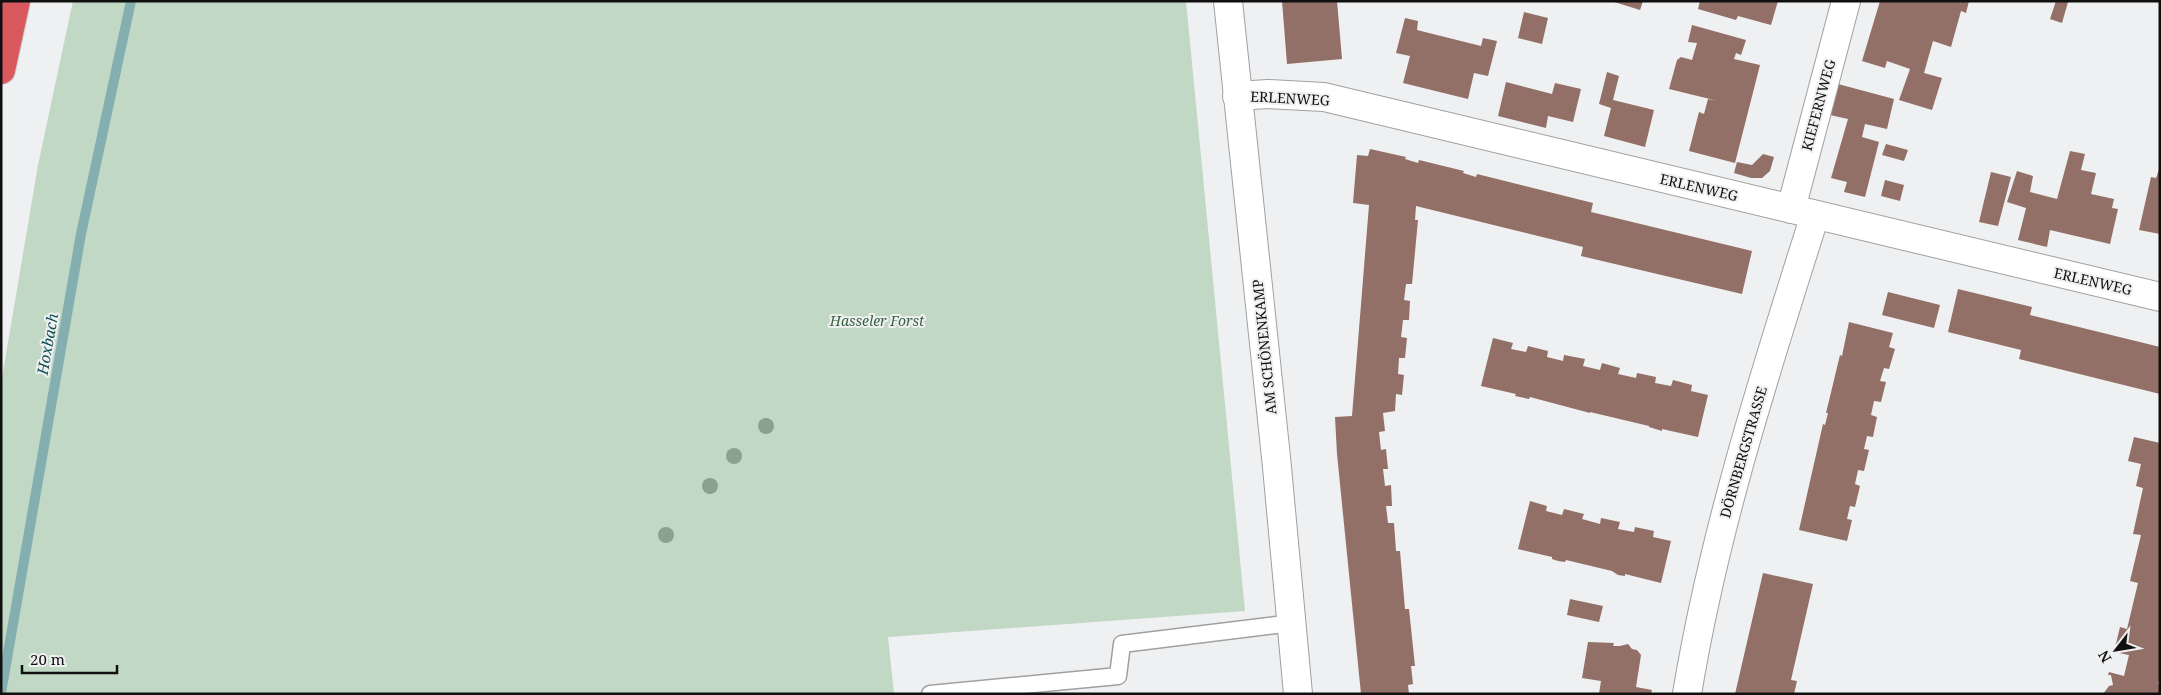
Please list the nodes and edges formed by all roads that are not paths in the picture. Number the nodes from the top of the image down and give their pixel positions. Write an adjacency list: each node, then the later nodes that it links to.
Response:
1 (16, 1): 4 (highway)
2 (1228, 1): 5 (street, AM SCHÖNENKAMP)
3 (1846, 1): 6 (street, KIEFERNWEG)
4 (1, 70)
5 (1237, 96): 6 (street, ERLENWEG); 8 (street, AM SCHÖNENKAMP)
6 (1803, 212): 7 (street, ERLENWEG); 11 (street, DÖRNBERGSTRASSE)
7 (2160, 297)
8 (1292, 623): 9 (lane); 10 (street, AM SCHÖNENKAMP)
9 (930, 694)
10 (1298, 694)
11 (1687, 694)

